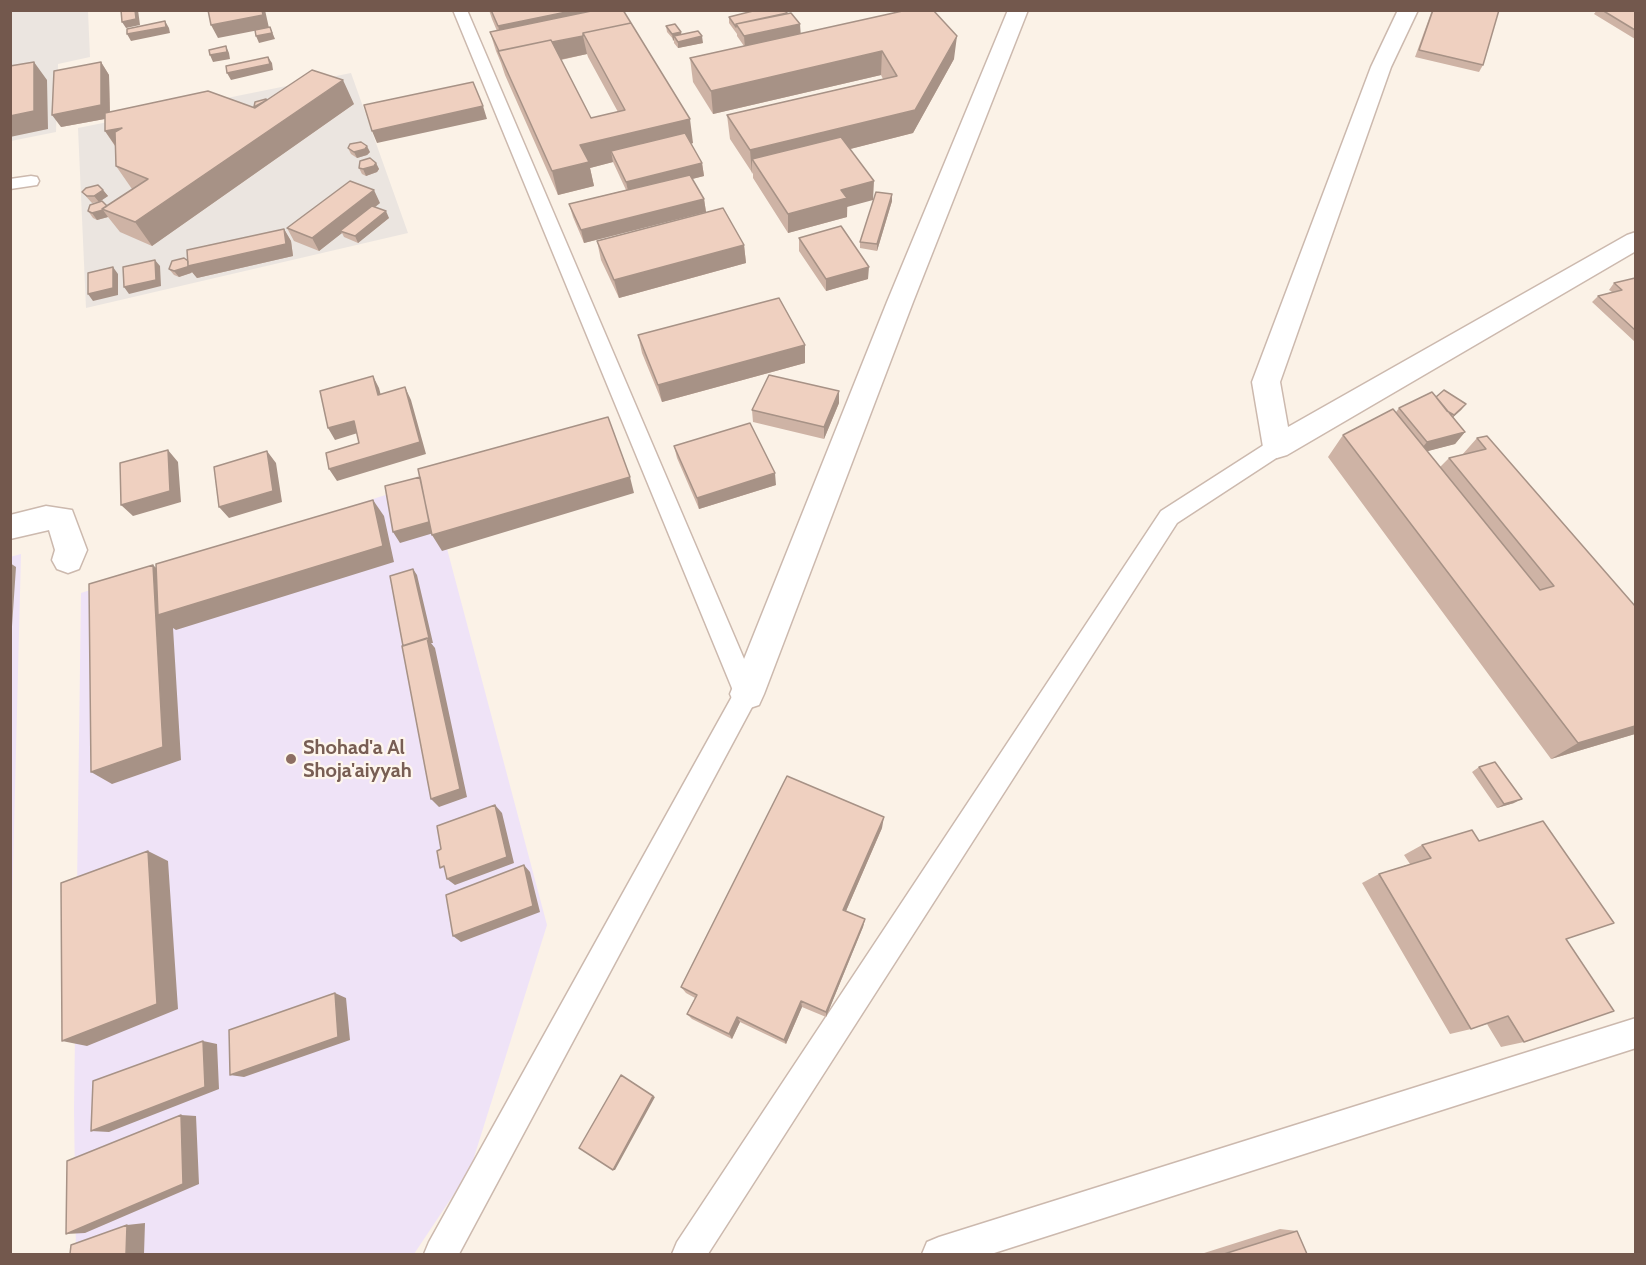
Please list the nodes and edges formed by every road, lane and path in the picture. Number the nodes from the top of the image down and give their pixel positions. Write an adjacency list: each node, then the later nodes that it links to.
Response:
1 (460, 10): 10 (lane)
2 (1018, 10): 10 (street)
3 (1408, 10): 7 (street)
4 (31, 181): 5 (lane)
5 (10, 184)
6 (1635, 240): 7 (street)
7 (1277, 447): 13 (lane)
8 (10, 527): 9 (street)
9 (68, 560)
10 (747, 694): 12 (lane)
11 (1635, 1033): 14 (lane)
12 (441, 1254)
13 (689, 1254)
14 (939, 1254)

